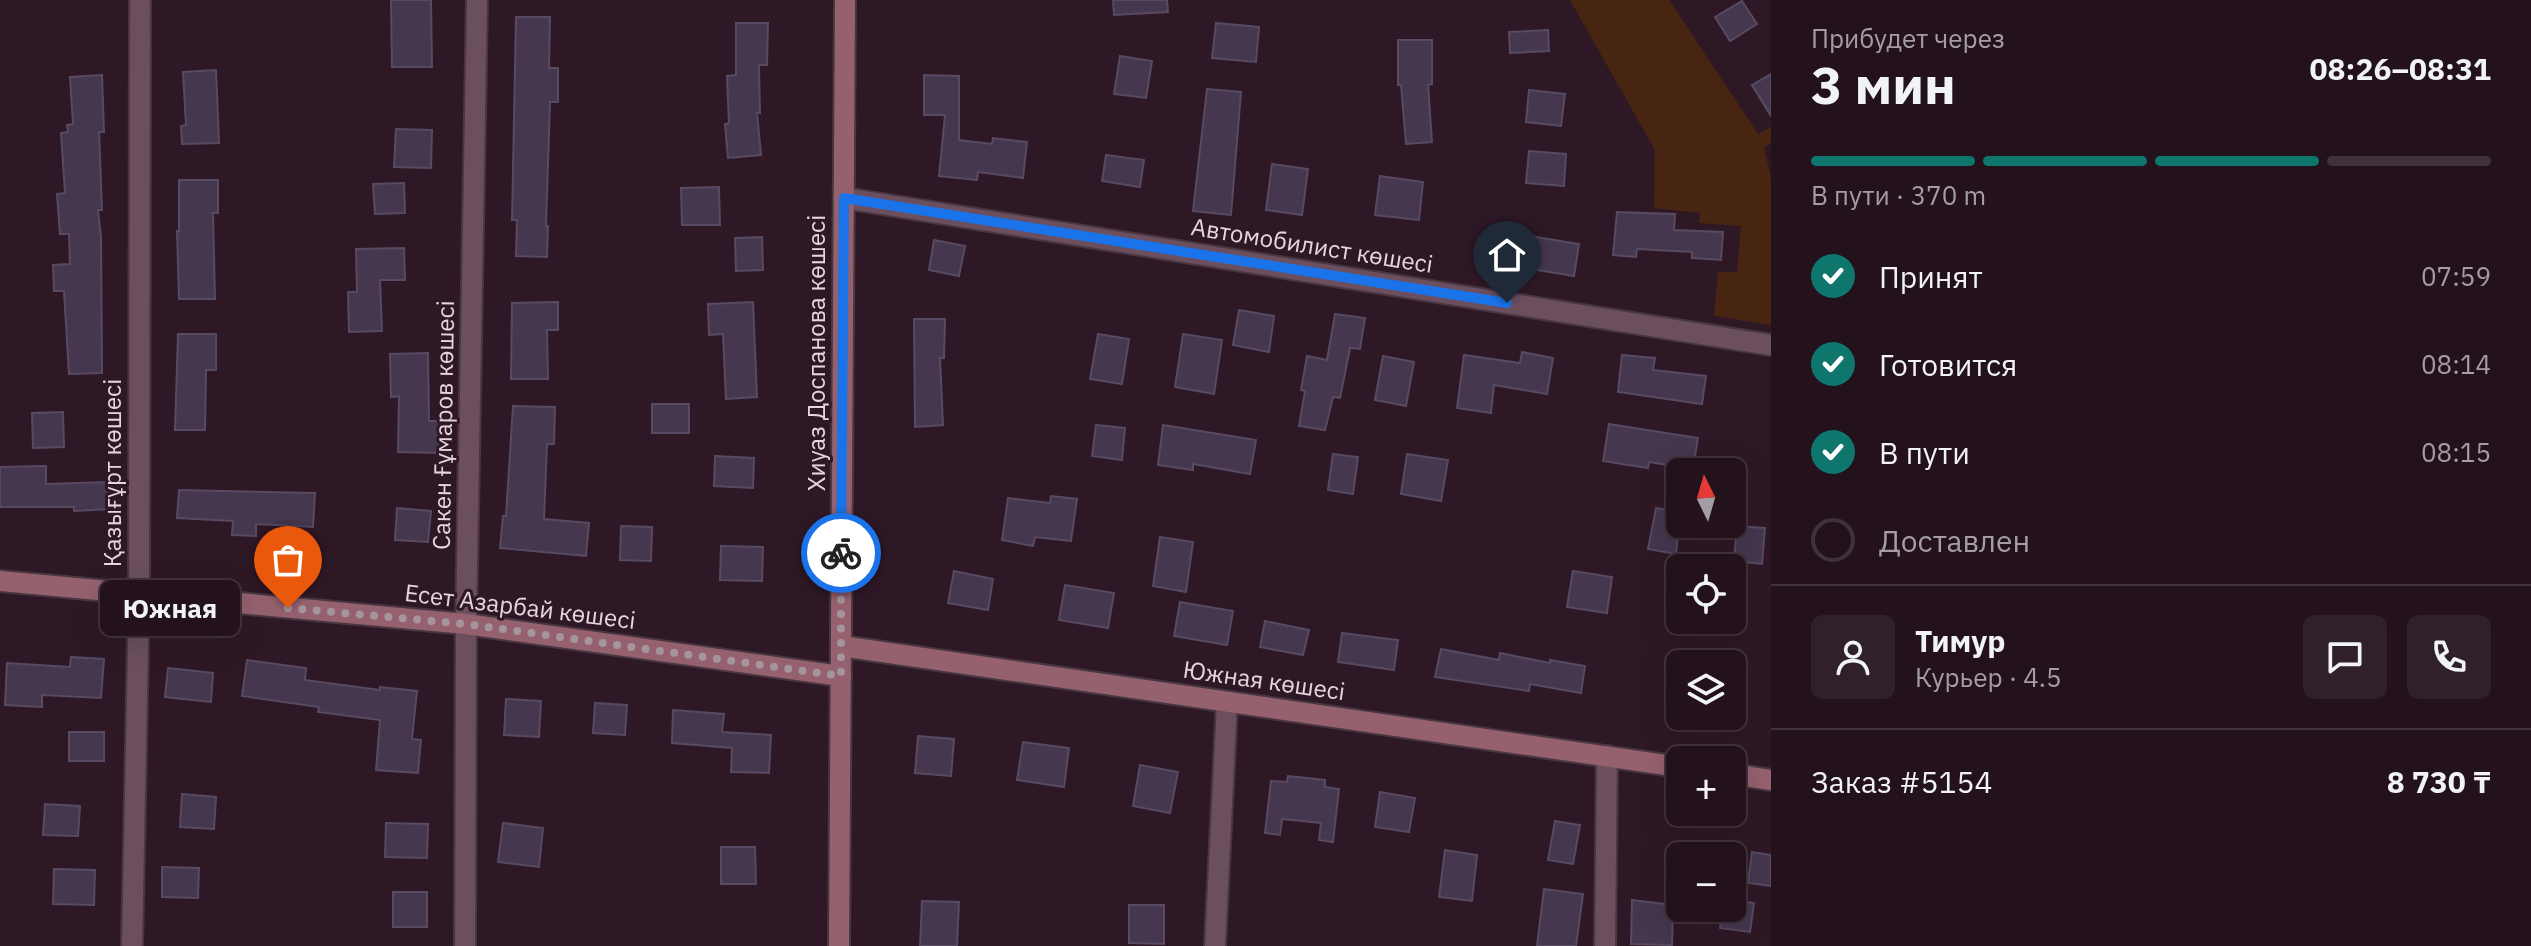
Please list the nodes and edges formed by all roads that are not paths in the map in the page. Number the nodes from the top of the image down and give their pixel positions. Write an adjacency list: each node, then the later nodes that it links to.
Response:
1 (140, 0): 7 (street, Қазығұрт көшесі)
2 (477, 0): 8 (street, Сакен Ғұмаров көшесі)
3 (845, 0): 4 (street, Хиуаз Доспанова көшесі)
4 (844, 198): 5 (street, Автомобилист көшесі); 9 (street, Хиуаз Доспанова көшесі)
5 (1771, 345)
6 (0, 581): 7 (street, Есет Азарбай көшесі)
7 (139, 595): 8 (street, Есет Азарбай көшесі); 16 (street, Қазығұрт көшесі)
8 (466, 624): 10 (street, Есет Азарбай көшесі); 17 (street, Сакен Ғұмаров көшесі)
9 (841, 646): 10 (street, Хиуаз Доспанова көшесі); 11 (street, Южная көшесі)
10 (841, 676): 18 (street, Хиуаз Доспанова көшесі)
11 (1227, 702): 12 (street, Южная көшесі); 19 (street)
12 (1607, 756): 13 (street, Южная көшесі); 20 (street)
13 (1666, 765)
14 (1746, 776): 15 (street)
15 (1771, 780)
16 (132, 946)
17 (465, 946)
18 (839, 946)
19 (1215, 946)
20 (1605, 946)

